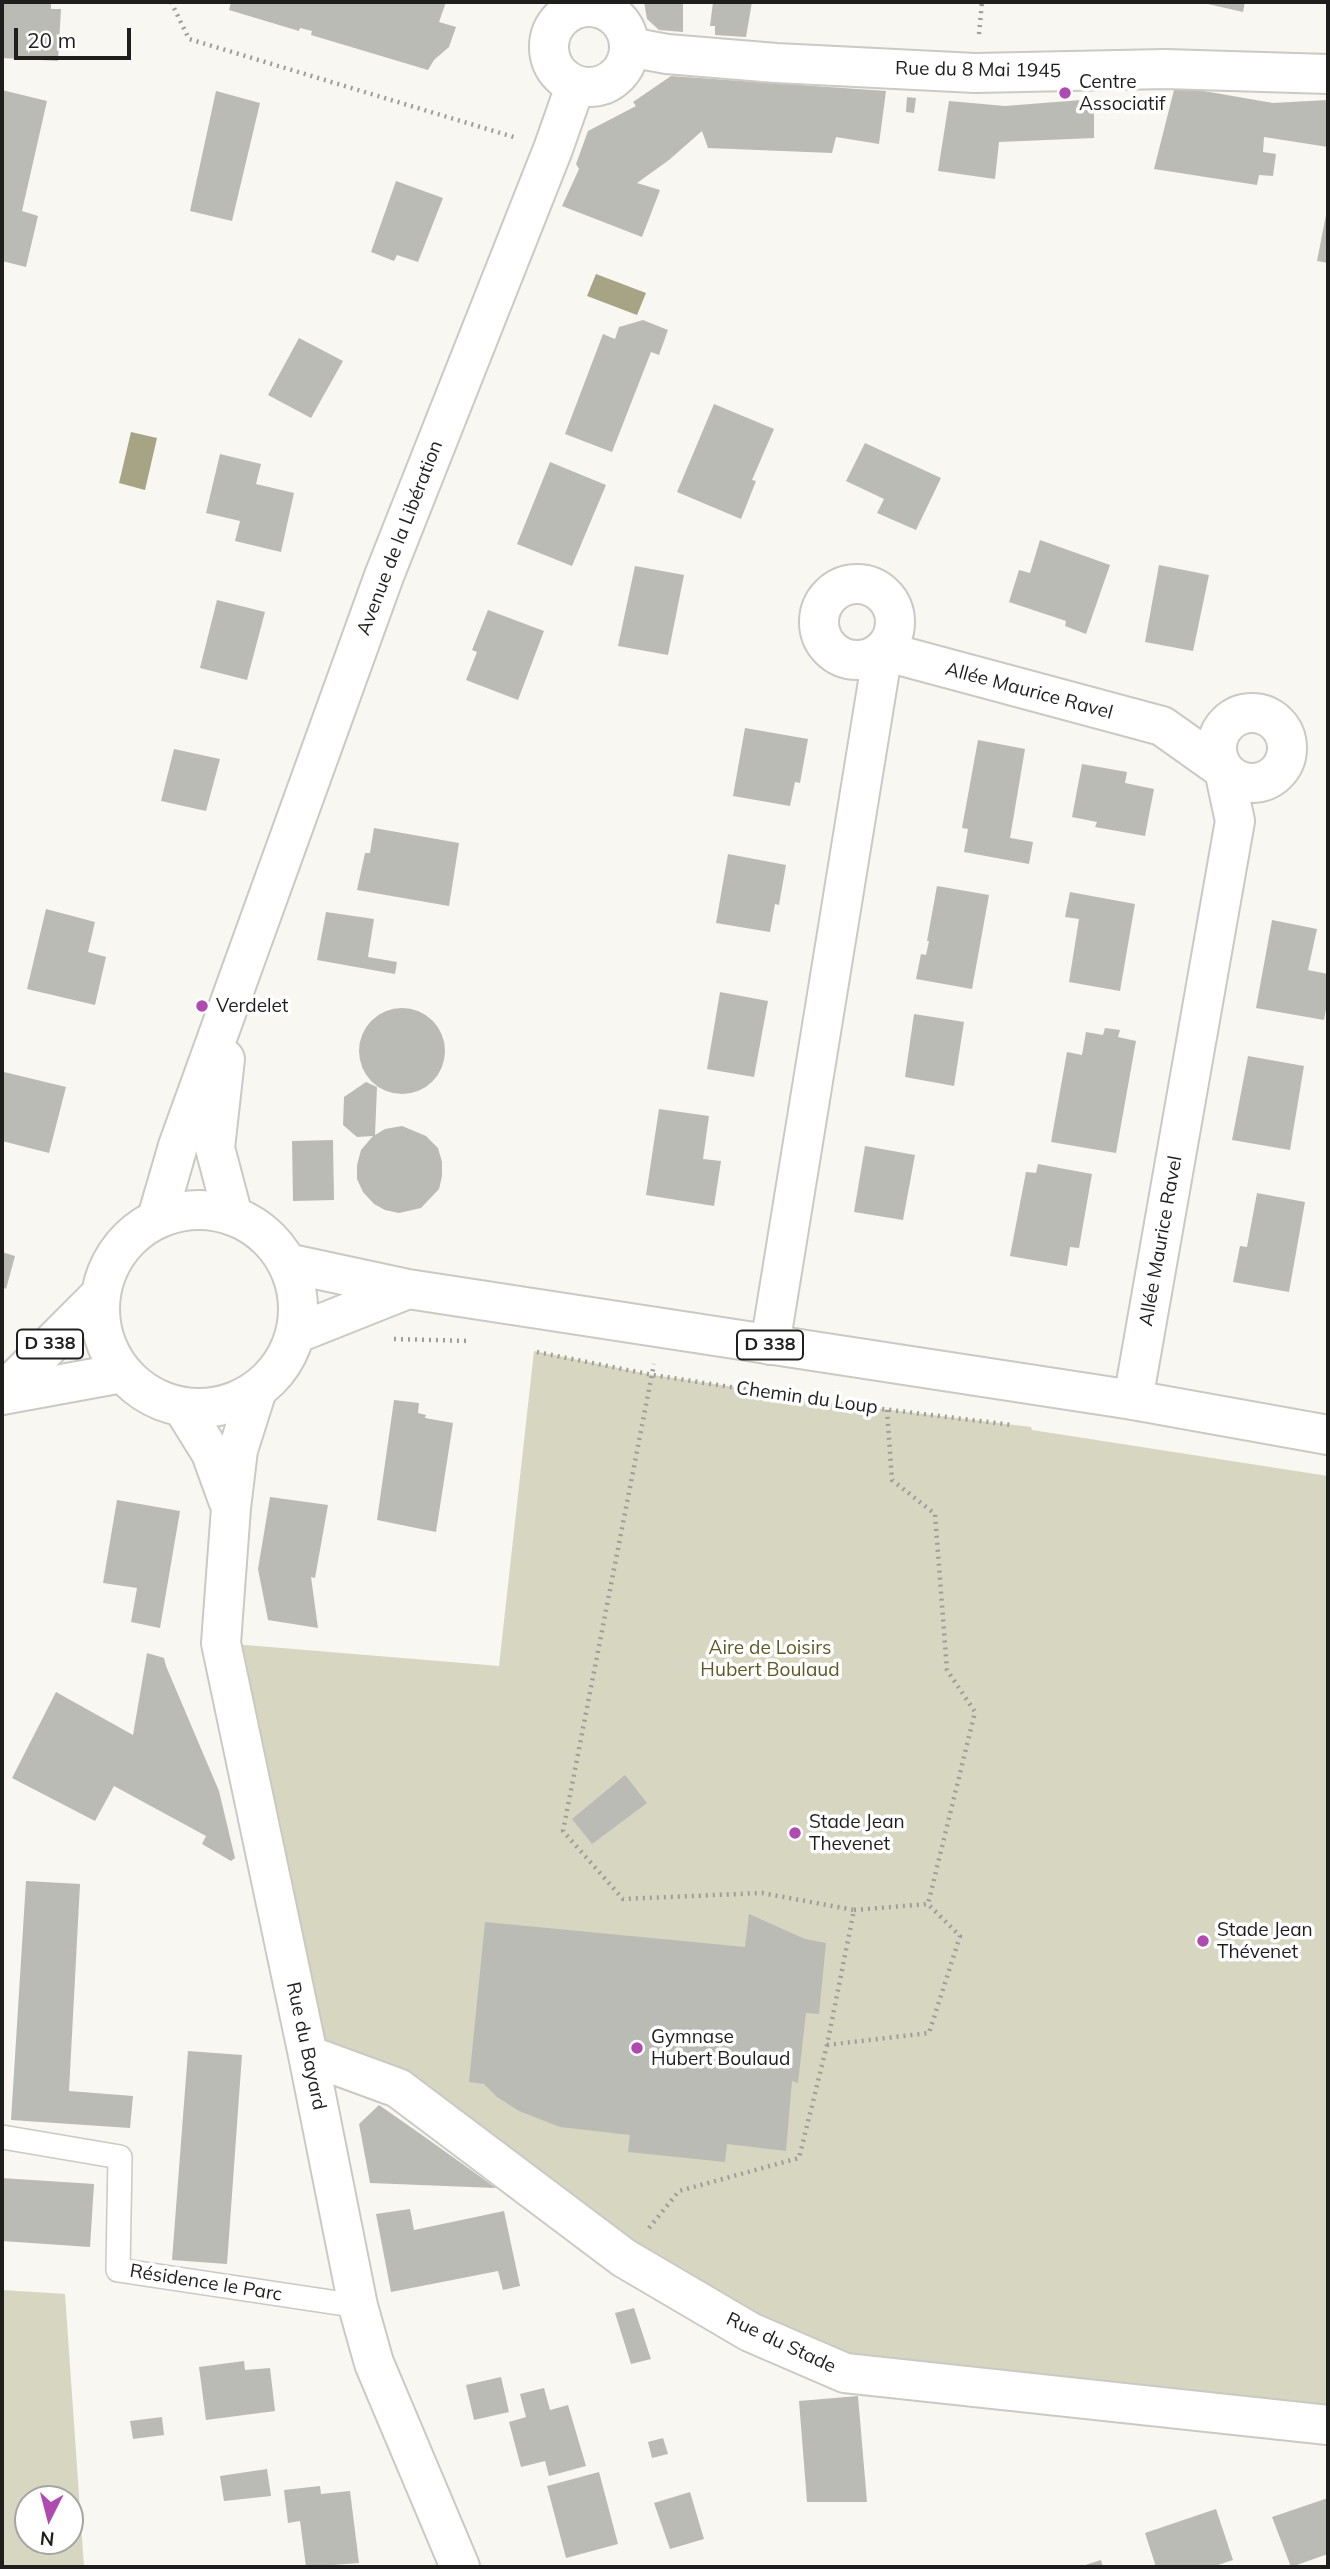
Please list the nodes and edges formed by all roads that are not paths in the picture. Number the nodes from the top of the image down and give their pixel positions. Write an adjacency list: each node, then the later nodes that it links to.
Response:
1 (595, 4): 2 (street); 4 (street)
2 (629, 47): 3 (street, Rue du 8 Mai 1945); 4 (street)
3 (1328, 74)
4 (574, 85): 5 (street, Avenue de la Libération)
5 (232, 994): 6 (street, Avenue de la Libération); 7 (street, Avenue de la Libération)
6 (233, 1216): 7 (street); 8 (street)
7 (157, 1218): 10 (street)
8 (287, 1263): 9 (street, D 338); 11 (street)
9 (408, 1289): 11 (street); 12 (street, D 338)
10 (99, 1297): 13 (street); 15 (street, D 338)
11 (296, 1334): 14 (street)
12 (770, 1345): 16 (street, D 338); 16 (street, Allée Maurice Ravel)
13 (122, 1373): 15 (street, D 338); 17 (street)
14 (257, 1390): 17 (street); 19 (street, Rue du Bayard)
15 (2, 1394)
16 (1133, 1400): 18 (street, D 338)
17 (183, 1408): 19 (street, Rue du Bayard)
18 (1328, 1435)
19 (231, 1508): 20 (street, Rue du Bayard)
20 (308, 2055): 22 (street, Rue du Bayard); 23 (street, Rue du Stade)
21 (2, 2137): 22 (lane, Résidence le Parc)
22 (358, 2306): 24 (street, Rue du Bayard)
23 (1328, 2425)
24 (460, 2567)

